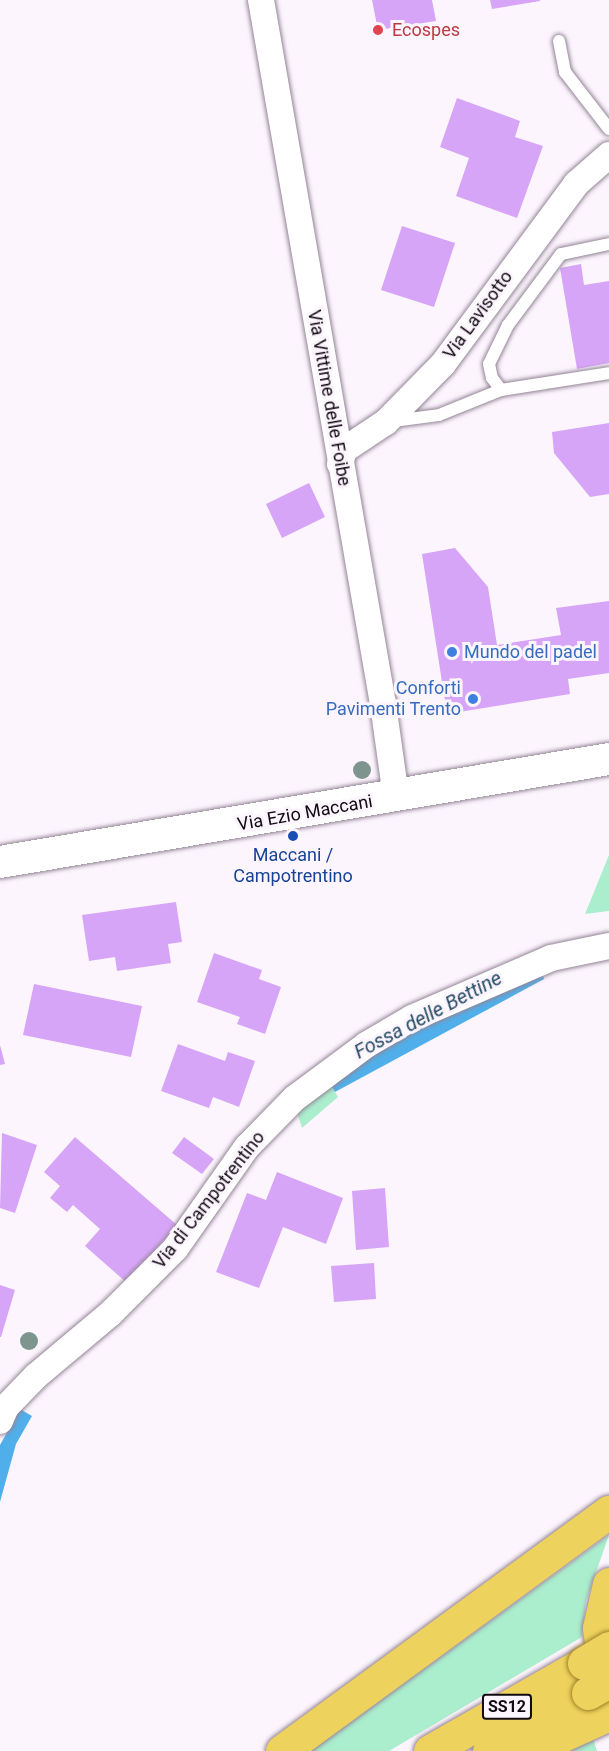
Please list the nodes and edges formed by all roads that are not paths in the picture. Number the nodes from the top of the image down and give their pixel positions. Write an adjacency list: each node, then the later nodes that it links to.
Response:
1 (261, 0): 9 (street, Via Vittime delle Foibe)
2 (559, 41): 3 (lane)
3 (609, 129)
4 (609, 155): 8 (street, Via Lavisotto)
5 (609, 244): 7 (lane)
6 (609, 373): 7 (lane)
7 (501, 390): 8 (lane)
8 (386, 422): 9 (street, Via Lavisotto)
9 (340, 464): 11 (street, Via Vittime delle Foibe)
10 (609, 759): 11 (street, Via Ezio Maccani)
11 (396, 797): 12 (street, Via Ezio Maccani)
12 (0, 862)
13 (609, 946): 14 (street, Via di Campotrentino)
14 (0, 1422)
15 (609, 1512): 18 (highway)
16 (609, 1584): 17 (highway)
17 (601, 1684): 19 (highway, SS12); 20 (highway, SS12); 21 (highway)
18 (282, 1751)
19 (430, 1751)
20 (489, 1751)
21 (528, 1751)

